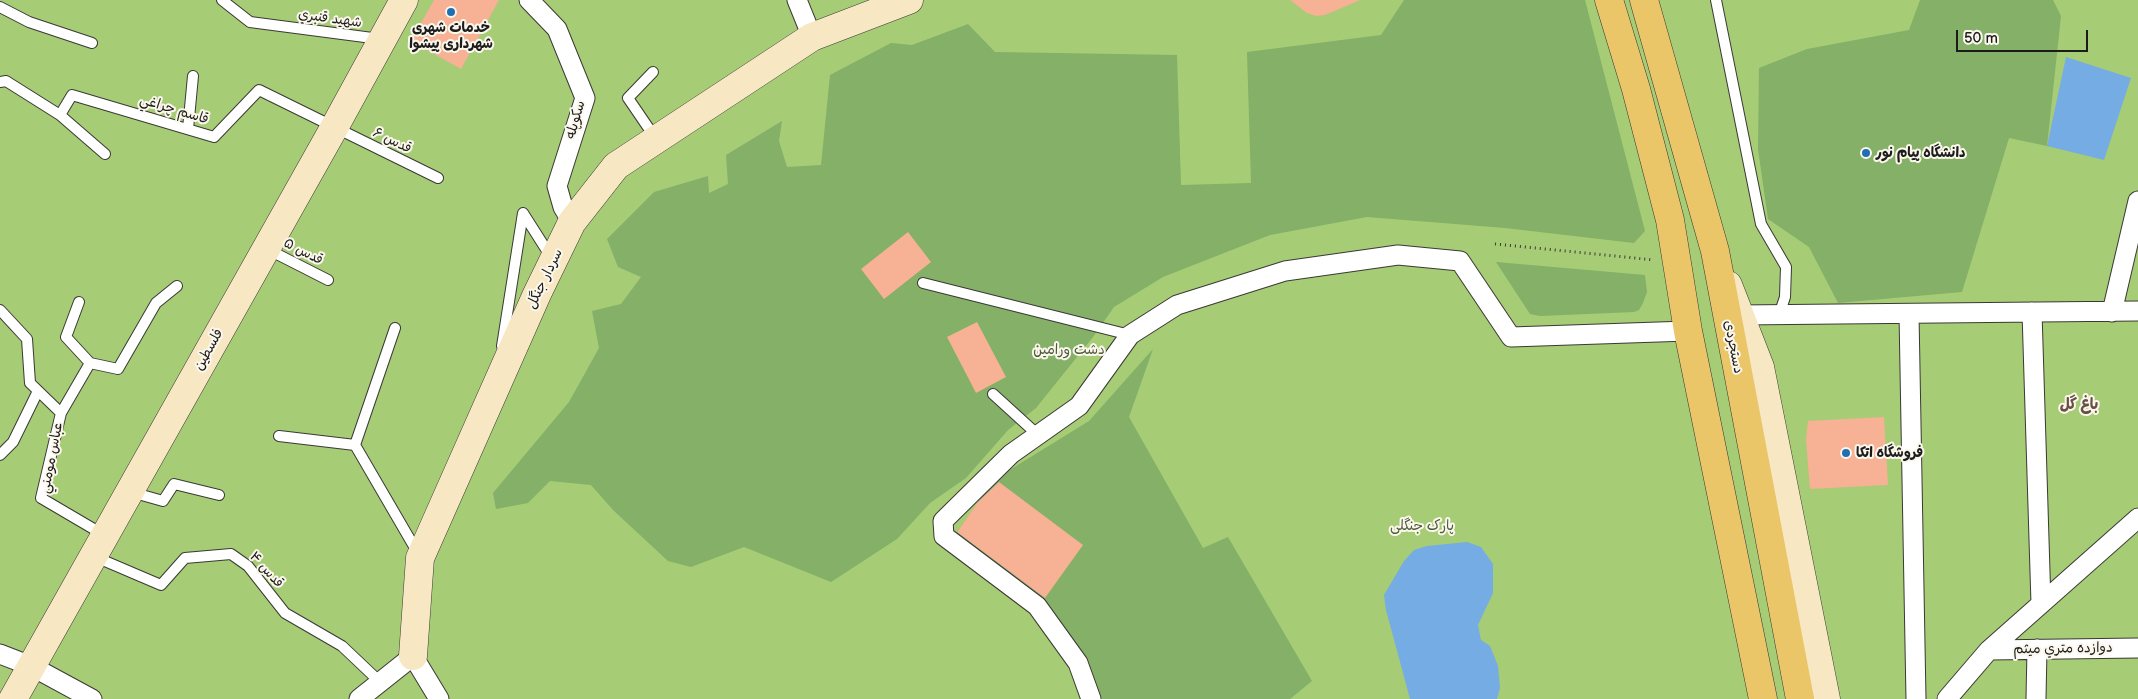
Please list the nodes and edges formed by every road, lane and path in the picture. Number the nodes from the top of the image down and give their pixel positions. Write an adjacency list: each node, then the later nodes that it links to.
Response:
1 (222, 0): 11 (lane, شهيد قنبري)
2 (404, 0): 11 (street, فلسطین)
3 (529, 0): 23 (street, سکوپله)
4 (797, 0): 10 (street)
5 (910, 0): 10 (street, سردار جنگل)
6 (1609, 0): 41 (main road)
7 (1644, 0): 26 (main road, دستجردی)
8 (1716, 0): 39 (lane)
9 (0, 6): 12 (lane)
10 (812, 37): 19 (street, سردار جنگل)
11 (382, 40): 17 (street, فلسطین)
12 (92, 43)
13 (653, 72): 19 (lane)
14 (193, 76): 18 (lane)
15 (0, 82): 16 (lane)
16 (60, 115): 18 (lane, قاسم چراغي); 20 (lane)
17 (334, 128): 18 (lane, قاسم چراغي); 21 (lane, قدس ۶); 25 (street, فلسطین)
18 (188, 129)
19 (656, 140): 23 (street, سردار جنگل)
20 (105, 154)
21 (438, 178)
22 (2138, 201): 36 (street)
23 (572, 222): 27 (street, سردار جنگل)
24 (1495, 244): 28 (path)
25 (266, 248): 29 (lane, قدس ۵); 52 (street, فلسطین)
26 (1715, 251): 38 (street); 71 (main road, دستجردی)
27 (553, 260): 44 (street, سردار جنگل); 44 (lane)
28 (1657, 261)
29 (328, 280)
30 (923, 283): 42 (lane)
31 (177, 286): 43 (lane)
32 (79, 302): 43 (lane)
33 (0, 310): 45 (lane, عباس مومني)
34 (2138, 311): 36 (street)
35 (2032, 312): 36 (street); 37 (street); 57 (street)
36 (2112, 312)
37 (1910, 314): 39 (street); 73 (street)
38 (1740, 315): 39 (street); 72 (street)
39 (1779, 315)
40 (395, 328): 50 (lane)
41 (1688, 331): 42 (street); 70 (main road)
42 (1130, 334): 48 (street)
43 (90, 363): 47 (lane)
44 (496, 385): 56 (street, سردار جنگل)
45 (38, 391): 47 (lane, عباس مومني); 51 (lane)
46 (993, 394): 48 (lane)
47 (60, 413): 55 (lane, عباس مومني)
48 (1038, 435): 69 (street)
49 (279, 436): 50 (lane)
50 (355, 445): 56 (lane)
51 (0, 456)
52 (130, 492): 53 (lane); 55 (street, فلسطین)
53 (219, 495)
54 (2138, 518): 57 (street)
55 (98, 545): 63 (street, فلسطین); 64 (lane, قدس ۴)
56 (420, 558): 62 (street, سردار جنگل)
57 (2041, 604): 60 (street)
58 (2138, 648): 59 (street, دوازده متري میثم)
59 (2037, 649): 60 (street, دوازده متري میثم); 75 (street)
60 (1989, 650): 74 (street)
61 (0, 654): 63 (street)
62 (413, 656): 64 (street); 68 (street)
63 (31, 666): 65 (street, فلسطین); 66 (street)
64 (380, 682): 67 (street)
65 (13, 699)
66 (92, 699)
67 (359, 699)
68 (439, 699)
69 (1091, 699)
70 (1763, 699)
71 (1800, 699)
72 (1826, 699)
73 (1916, 699)
74 (1947, 699)
75 (2036, 699)

